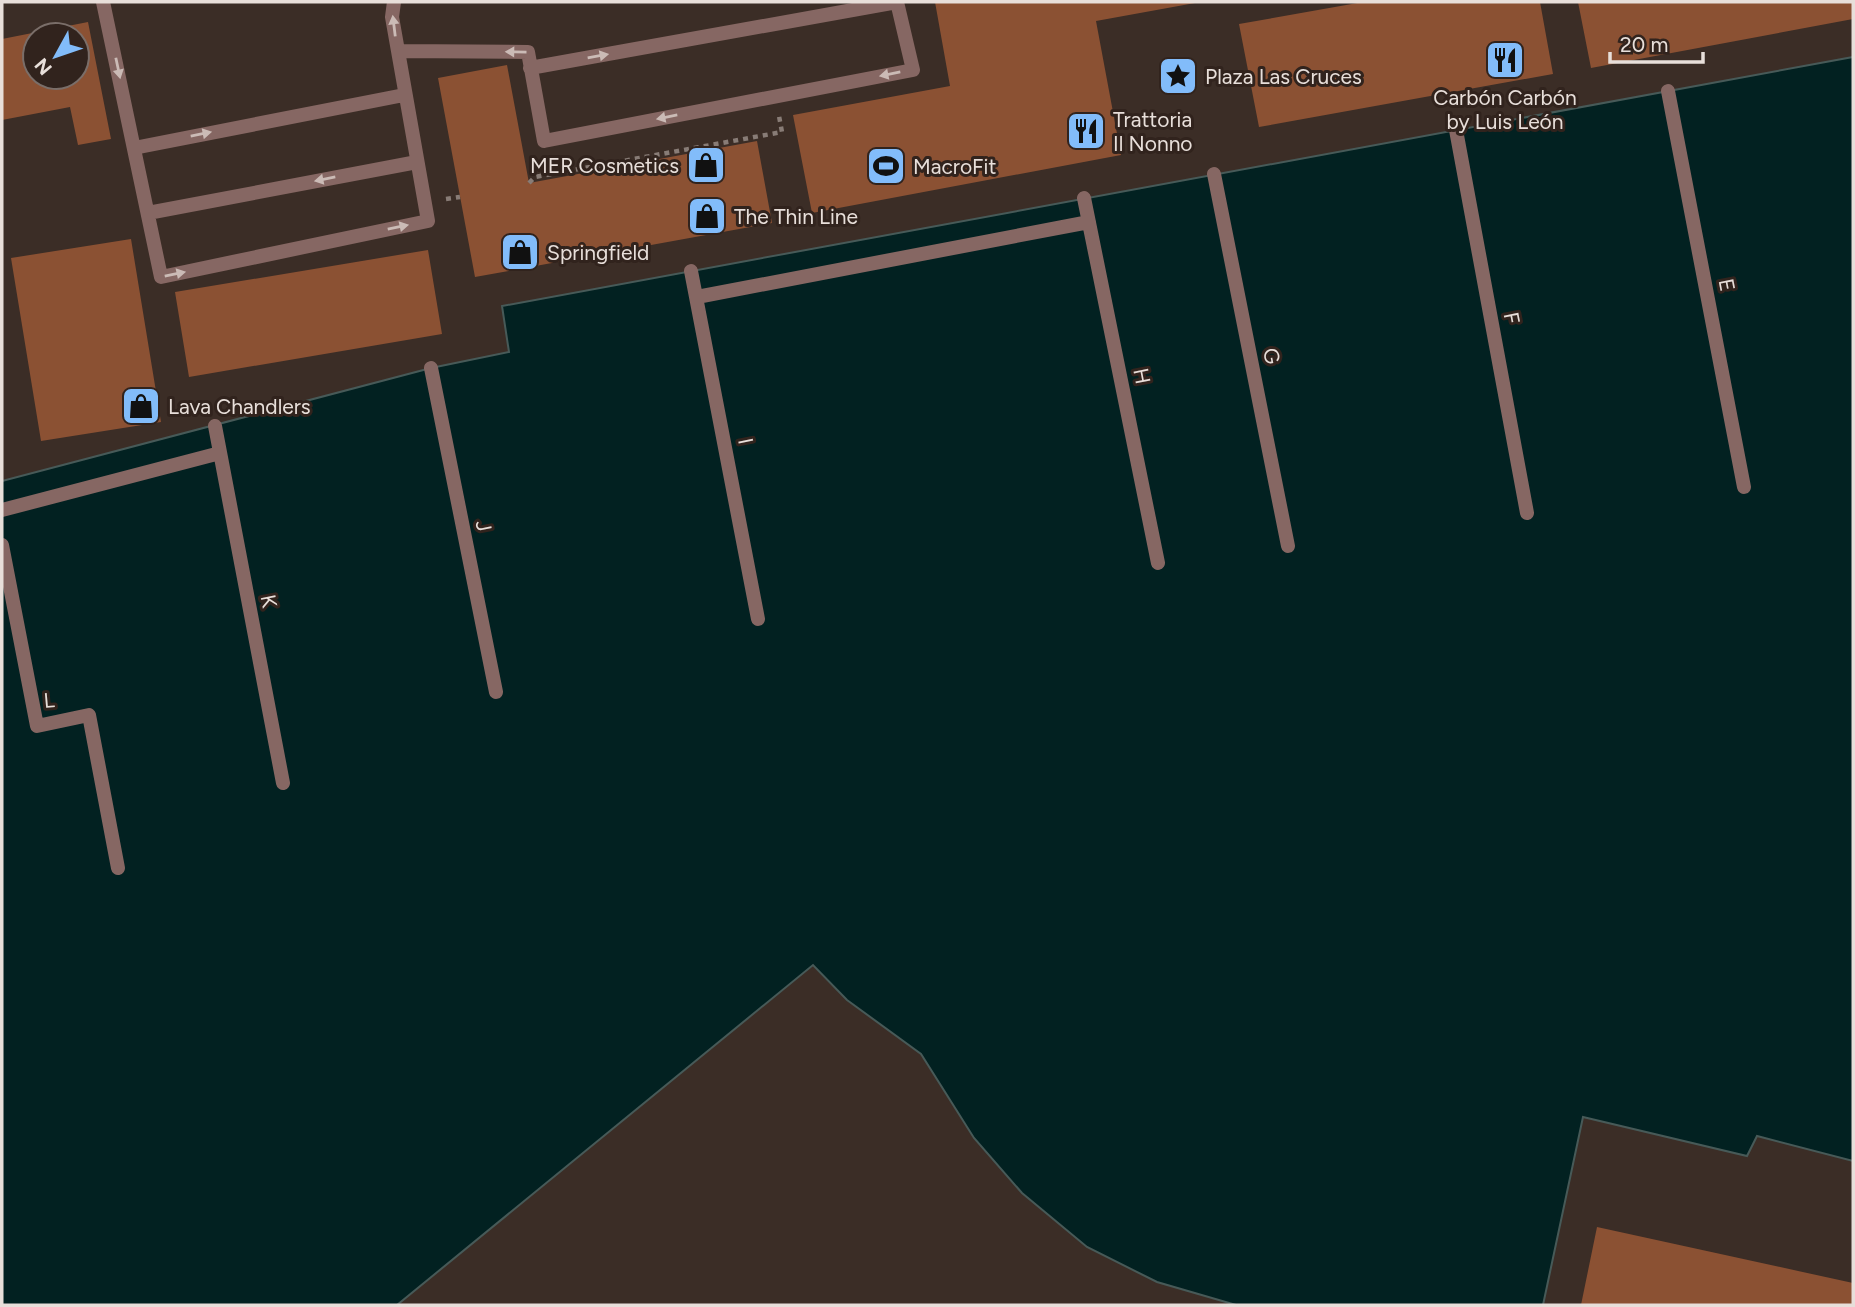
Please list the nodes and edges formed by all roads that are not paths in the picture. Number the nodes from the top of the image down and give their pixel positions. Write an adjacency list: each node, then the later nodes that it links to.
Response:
1 (103, 2): 9 (street, one-way to 9)
2 (394, 2): 4 (street, one-way to 2)
3 (897, 2): 5 (street, one-way to 3); 5 (street, one-way to 5)
4 (398, 51): 5 (street, one-way to 4); 7 (street)
5 (530, 68)
6 (1668, 91): 20 (street, E)
7 (404, 94): 9 (street, one-way to 7); 10 (street)
8 (1456, 130): 22 (street, F)
9 (134, 148): 13 (street)
10 (417, 162): 13 (street, one-way to 13); 13 (street, one-way to 10)
11 (1214, 174): 24 (street, G)
12 (1084, 198): 14 (street, H)
13 (148, 213)
14 (1089, 222): 16 (street); 25 (street, H)
15 (691, 271): 16 (street, I)
16 (697, 297): 26 (street, I)
17 (432, 368): 27 (street, J)
18 (215, 426): 19 (street, K)
19 (220, 453): 21 (street); 28 (street, K)
20 (1744, 487)
21 (2, 510)
22 (1527, 513)
23 (2, 545): 29 (street, L)
24 (1288, 546)
25 (1158, 563)
26 (758, 619)
27 (496, 692)
28 (284, 783)
29 (118, 868)

